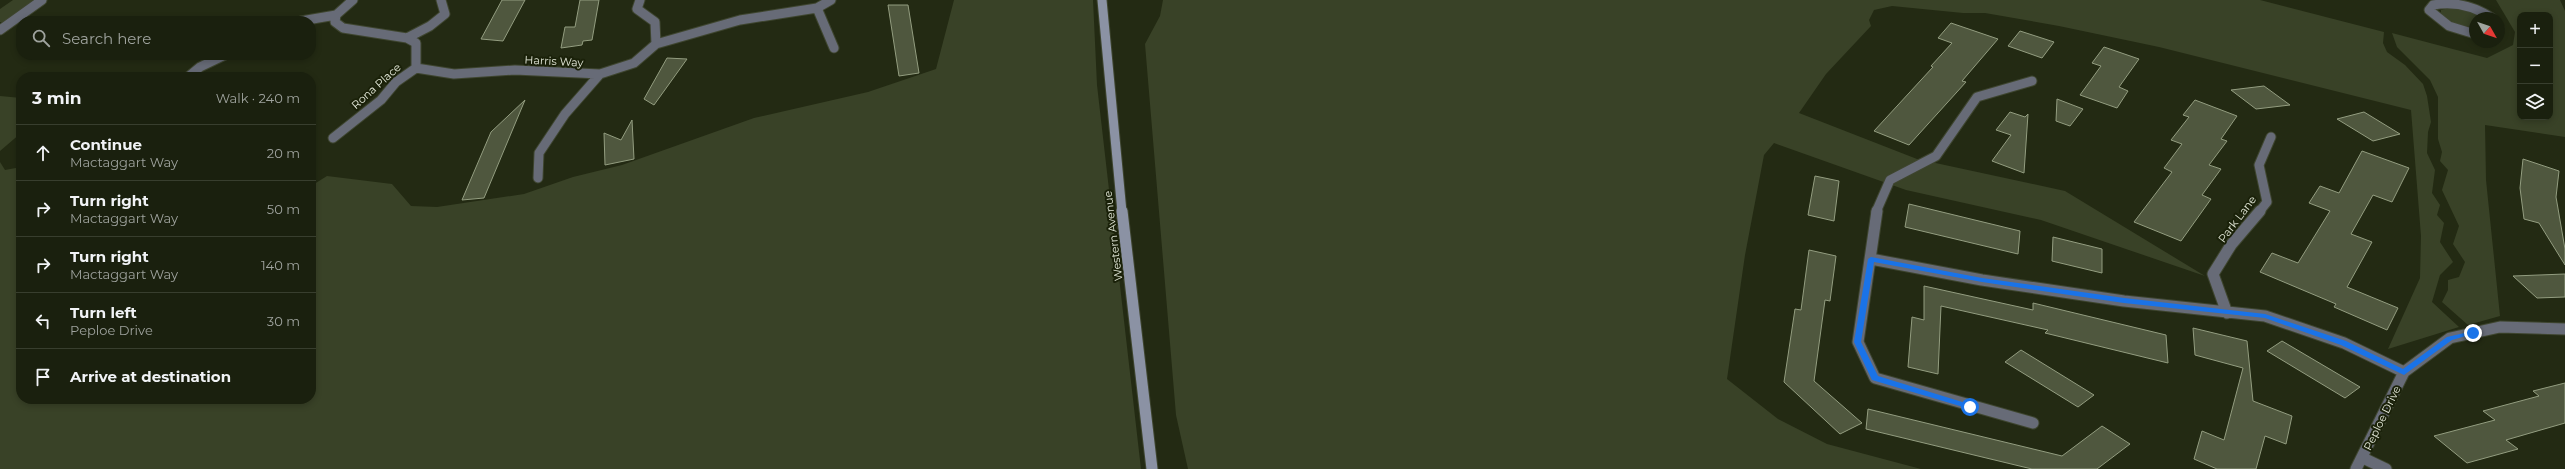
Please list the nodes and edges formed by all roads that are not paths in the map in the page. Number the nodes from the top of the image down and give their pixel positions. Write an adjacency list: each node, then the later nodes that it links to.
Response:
1 (42, 0): 11 (street)
2 (353, 0): 10 (street)
3 (441, 0): 16 (street)
4 (640, 0): 17 (street)
5 (830, 0): 8 (street)
6 (1102, 0): 33 (main road, Western Avenue)
7 (2440, 1): 9 (street); 15 (street)
8 (817, 8): 17 (street, Harris Way); 18 (street)
9 (2484, 12)
10 (336, 14): 12 (street); 16 (street)
11 (20, 16)
12 (316, 18)
13 (16, 19): 14 (street)
14 (0, 30)
15 (2469, 32)
16 (407, 38): 20 (street)
17 (656, 44): 22 (street, Harris Way)
18 (834, 48)
19 (215, 60): 21 (street)
20 (416, 68): 22 (street, Harris Way); 25 (street, Rona Place)
21 (195, 72)
22 (600, 74): 26 (street)
23 (2032, 81): 27 (street)
24 (2270, 137): 28 (street, Park Lane)
25 (333, 138)
26 (538, 178)
27 (1871, 259): 28 (street); 31 (street)
28 (2227, 313): 30 (street)
29 (2565, 329): 30 (street, Peploe Drive)
30 (2404, 372): 32 (street, Peploe Drive)
31 (2033, 423)
32 (2362, 458): 34 (street, Peploe Drive); 35 (street)
33 (1152, 469)
34 (2356, 469)
35 (2386, 469)

